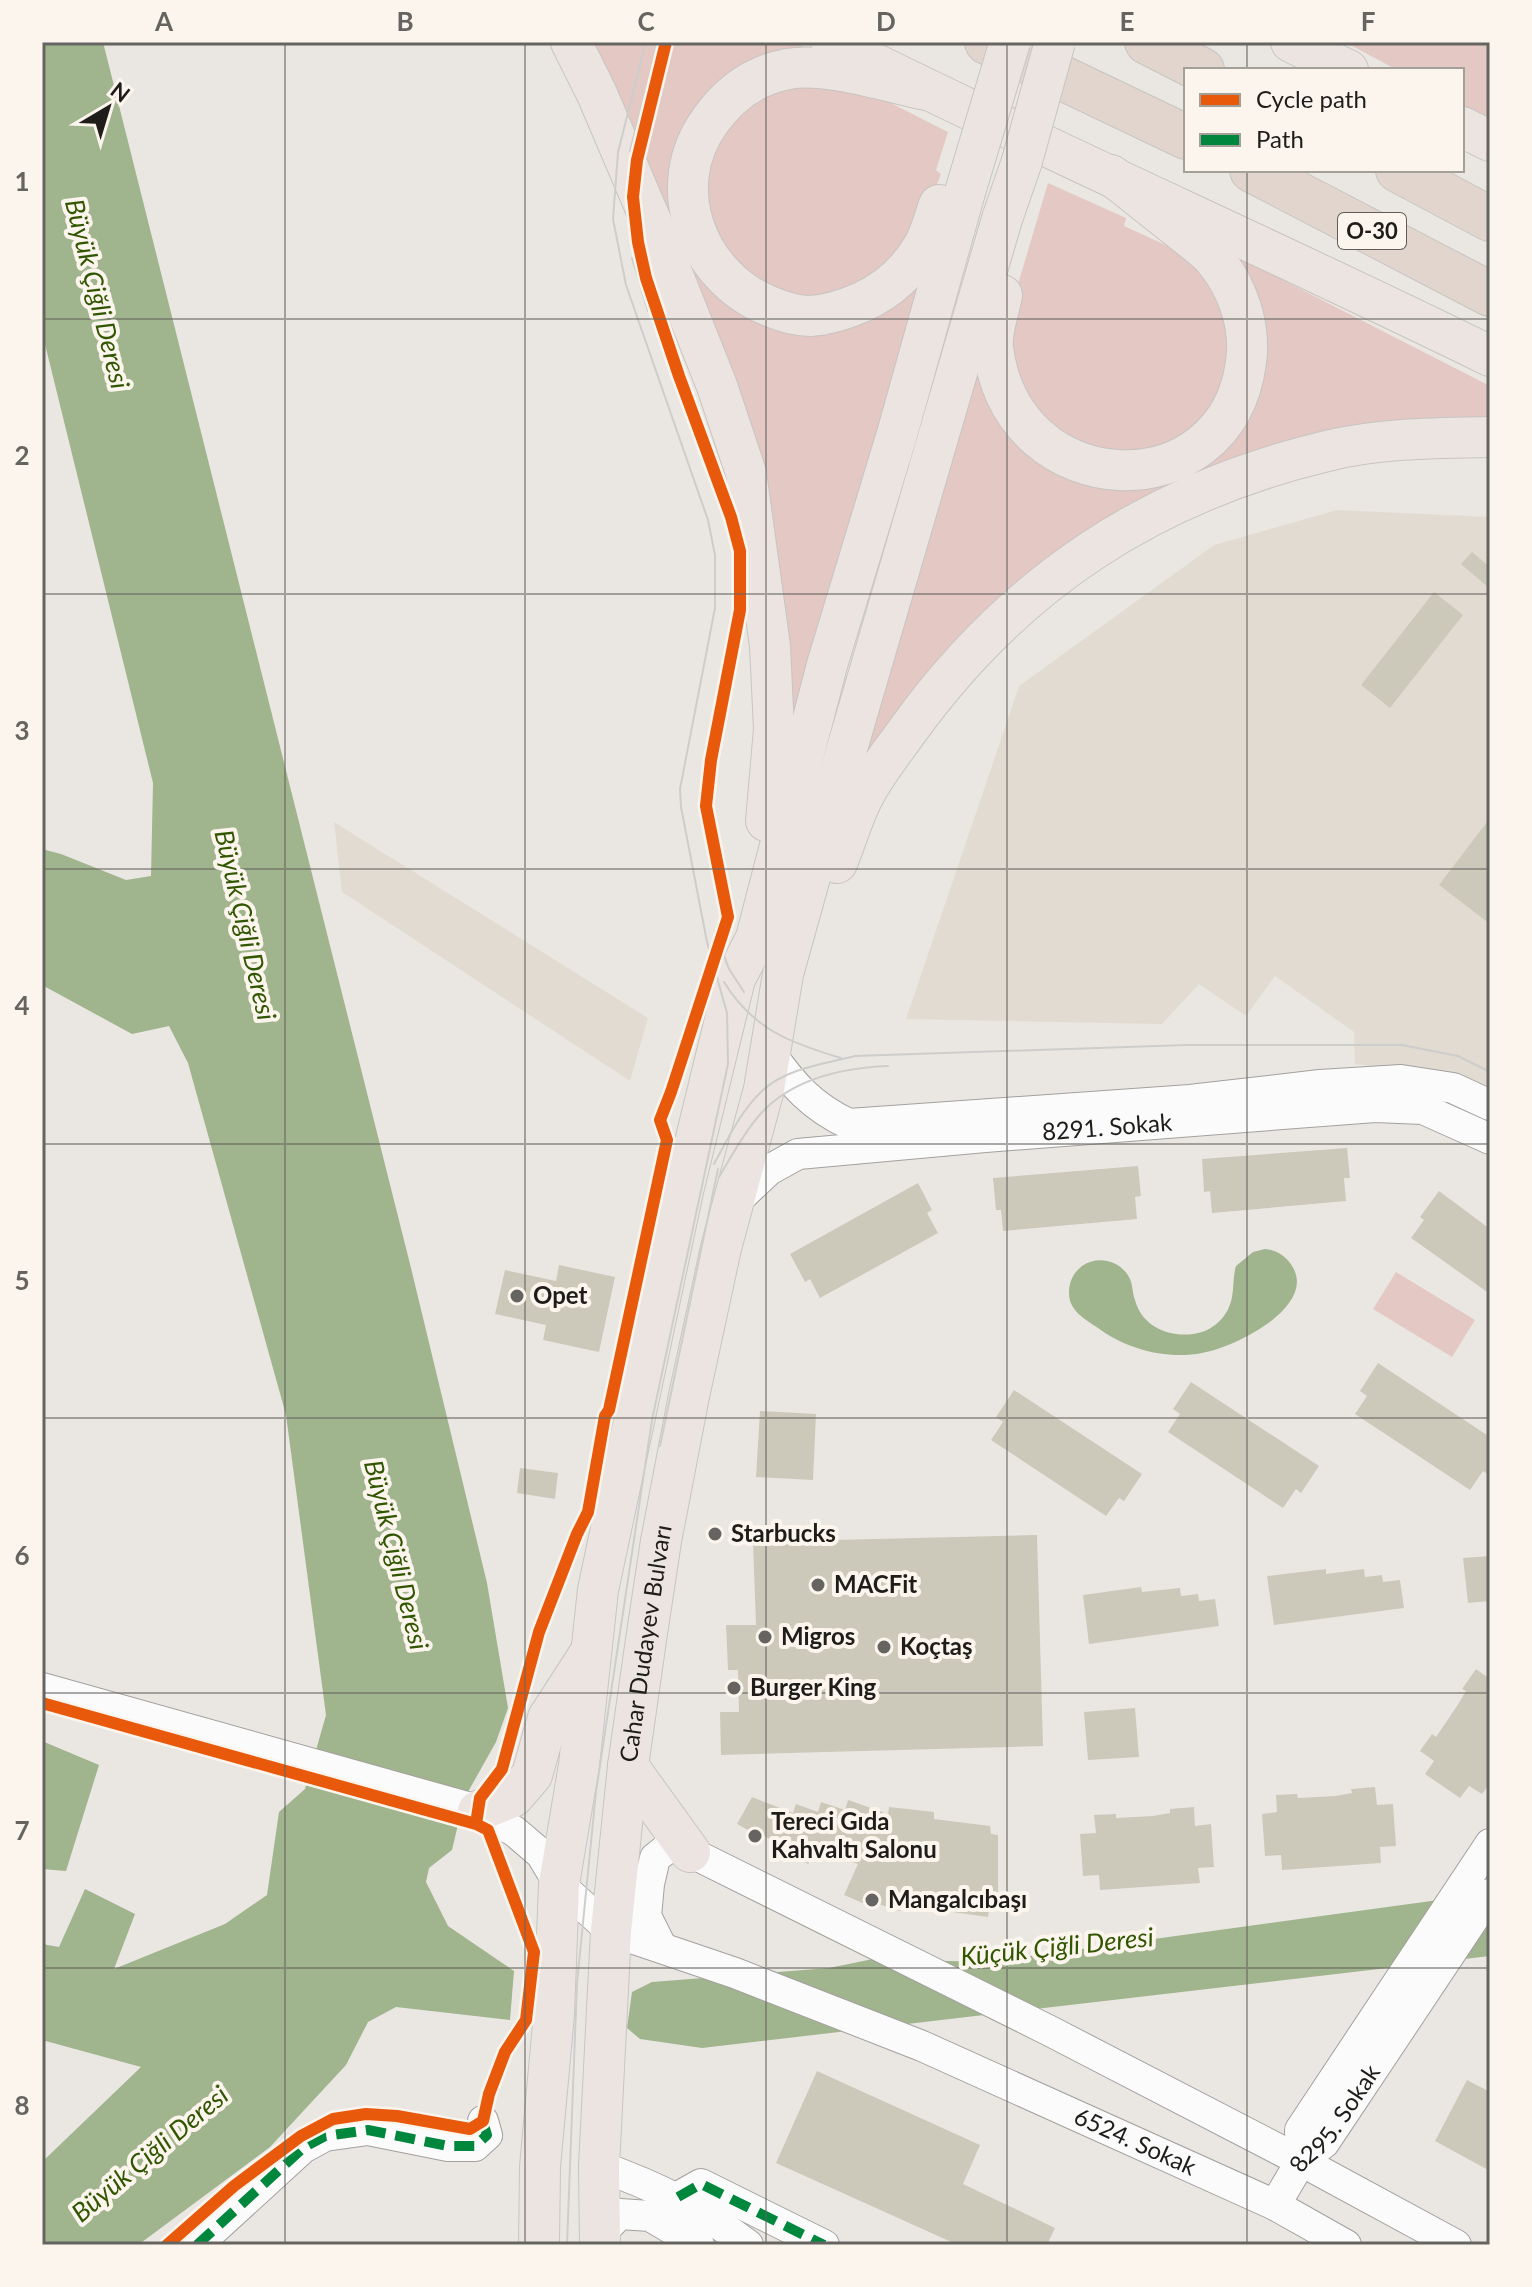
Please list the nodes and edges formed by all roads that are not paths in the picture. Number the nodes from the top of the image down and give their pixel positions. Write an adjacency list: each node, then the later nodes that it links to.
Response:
1 (571, 42): 23 (main road)
2 (831, 42): 10 (main road)
3 (987, 42): 12 (highway)
4 (1010, 42): 17 (main road, bridge)
5 (1055, 42): 19 (main road, bridge)
6 (1147, 42): 8 (highway)
7 (1291, 42): 9 (main road)
8 (1198, 68)
9 (1344, 68)
10 (926, 90): 16 (main road); 17 (main road)
11 (1464, 128): 13 (main road)
12 (1184, 136)
13 (1490, 141)
14 (1256, 172): 20 (highway, O-30)
15 (1402, 172): 18 (highway, O-30)
16 (1111, 175): 19 (main road); 21 (main road)
17 (957, 186): 23 (main road)
18 (1490, 219)
19 (1010, 225): 24 (main road)
20 (1490, 294)
21 (1490, 356)
22 (1490, 437): 24 (main road)
23 (756, 938): 29 (main road, Cahar Dudayev Bulvarı)
24 (783, 974): 25 (main road, Cahar Dudayev Bulvarı)
25 (769, 1051): 26 (street, 8291. Sokak); 28 (main road, Cahar Dudayev Bulvarı)
26 (1490, 1105)
27 (1490, 1139): 28 (street, 8291. Sokak)
28 (735, 1202): 31 (main road, Cahar Dudayev Bulvarı)
29 (592, 1650): 32 (main road); 35 (main road, Cahar Dudayev Bulvarı)
30 (42, 1688): 32 (street)
31 (628, 1766): 34 (main road); 37 (main road, Cahar Dudayev Bulvarı)
32 (480, 1812): 35 (street)
33 (1490, 1844): 36 (street)
34 (690, 1852): 38 (street); 40 (street)
35 (559, 1884): 37 (street); 46 (main road, Cahar Dudayev Bulvarı)
36 (1477, 1888): 40 (street, 8295. Sokak); 40 (street, 8295. Sokak)
37 (611, 1931): 38 (street, 6524. Sokak); 41 (main road, Cahar Dudayev Bulvarı)
38 (661, 1946): 43 (street, 6524. Sokak)
39 (483, 2121): 45 (street)
40 (1301, 2161): 43 (street); 51 (street)
41 (599, 2166): 42 (street); 44 (main road, Cahar Dudayev Bulvarı)
42 (678, 2197): 48 (street); 49 (street)
43 (1275, 2205): 50 (street, 6524. Sokak)
44 (600, 2240): 47 (street)
45 (197, 2245)
46 (539, 2245)
47 (699, 2245)
48 (748, 2245)
49 (824, 2245)
50 (1346, 2245)
51 (1456, 2245)

